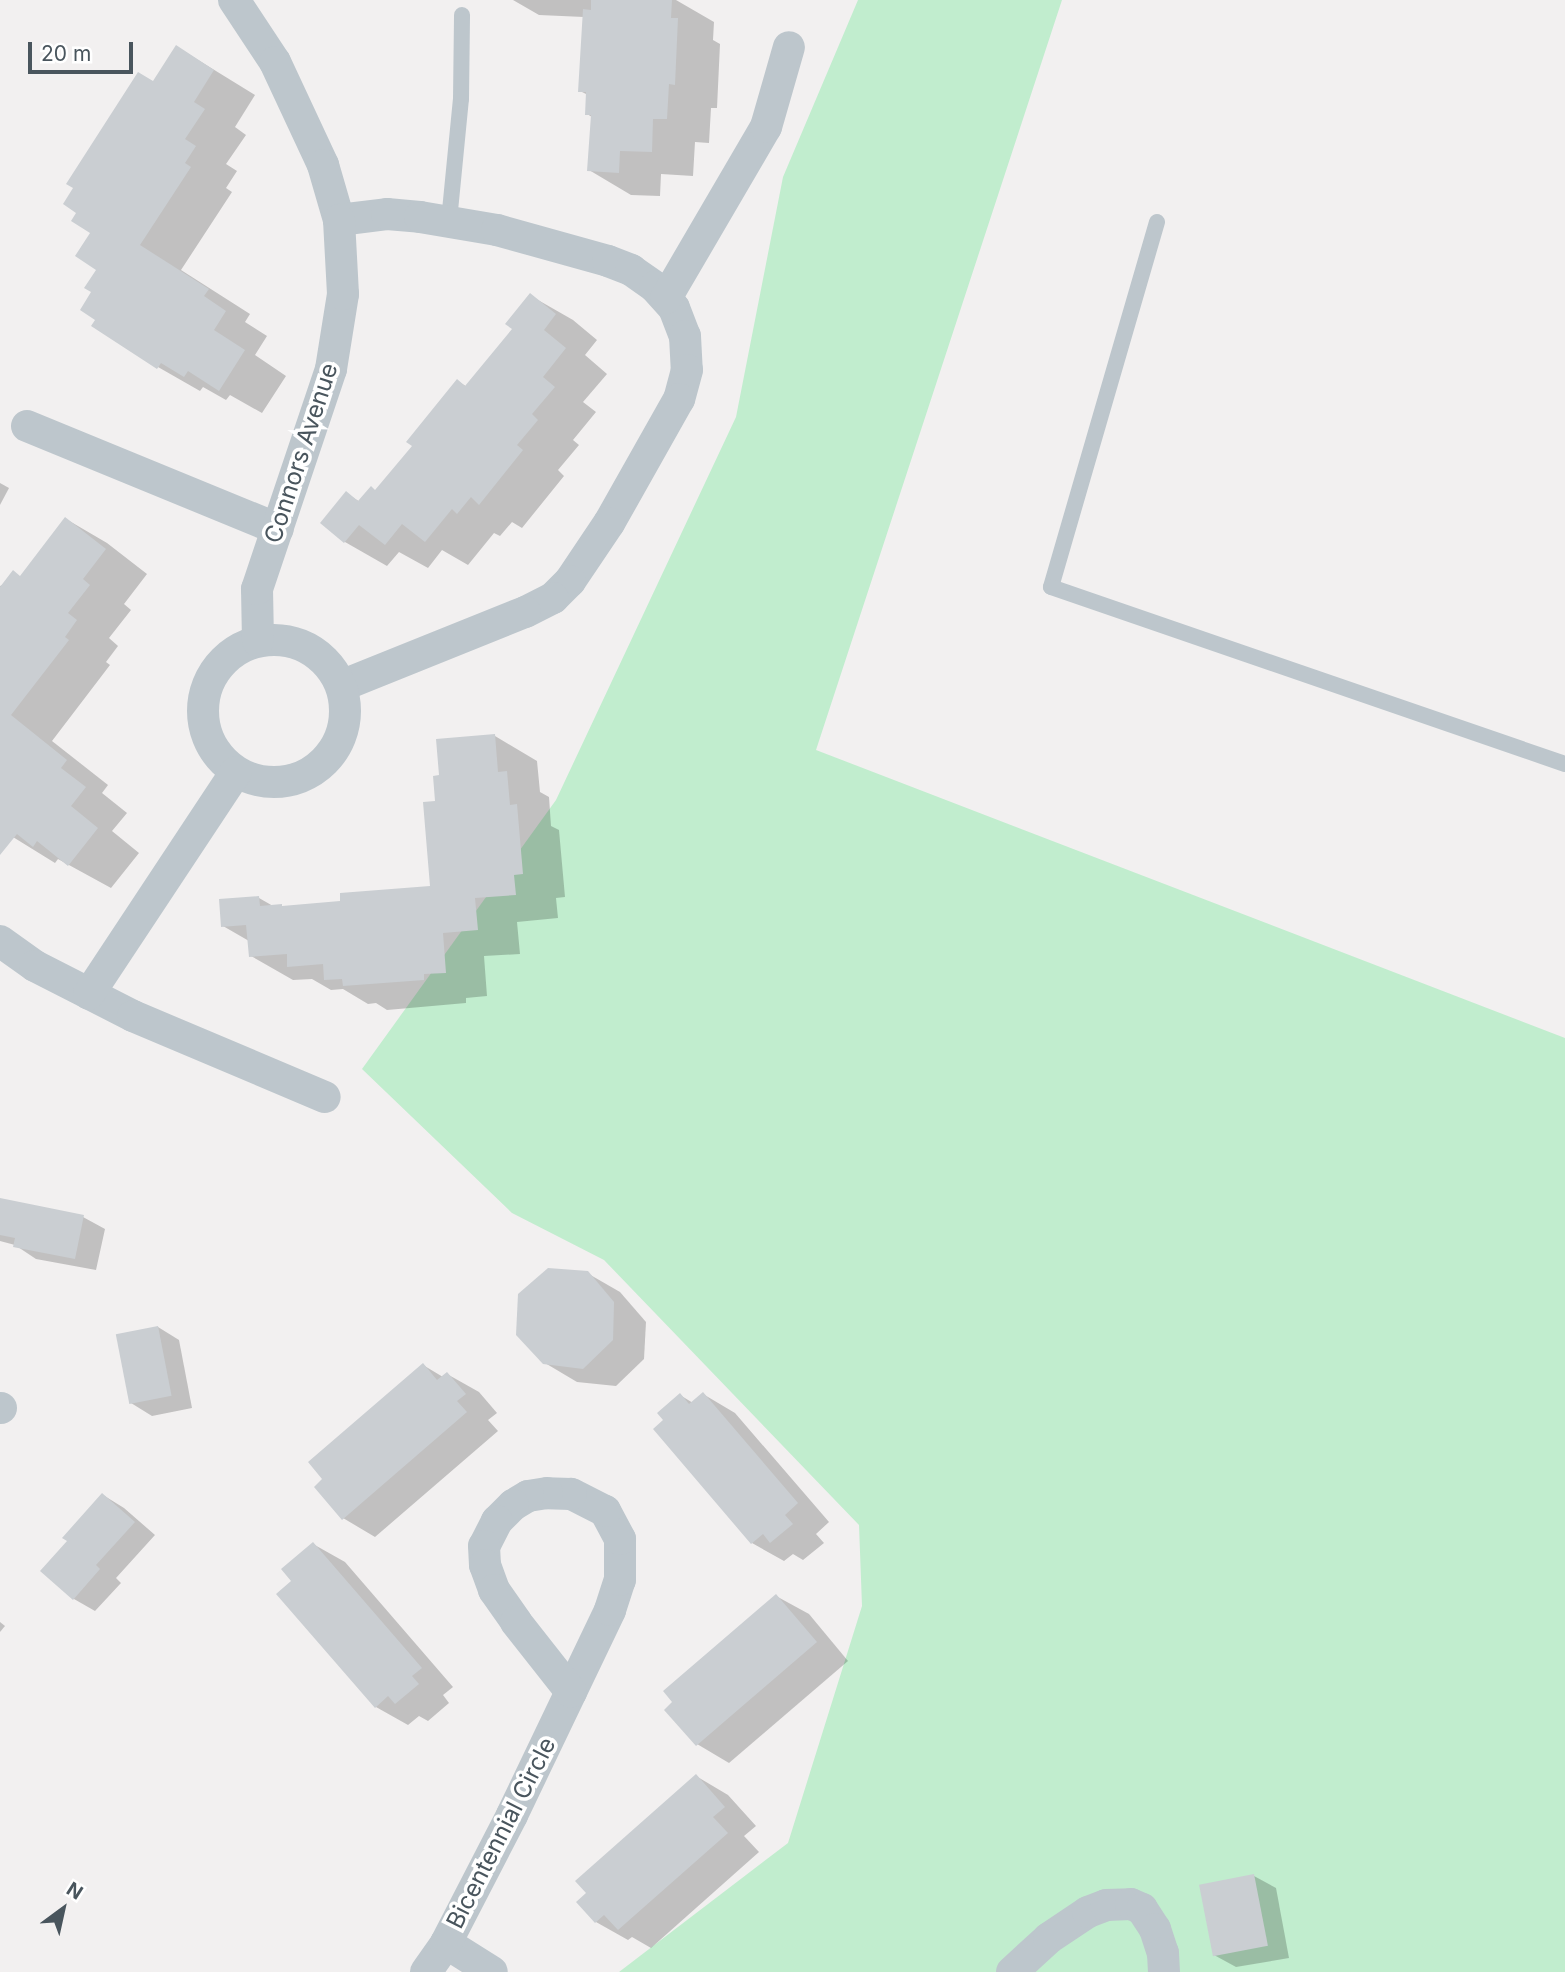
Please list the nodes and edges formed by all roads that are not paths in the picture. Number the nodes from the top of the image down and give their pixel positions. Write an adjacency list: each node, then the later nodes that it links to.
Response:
1 (234, 0): 4 (street, Connors Avenue)
2 (462, 15): 5 (lane)
3 (789, 47): 7 (street)
4 (339, 220): 5 (street); 9 (street, Connors Avenue)
5 (449, 221): 7 (street)
6 (1157, 222): 12 (lane)
7 (666, 298): 11 (street)
8 (27, 426): 9 (street)
9 (278, 529): 10 (street, Connors Avenue)
10 (258, 641): 11 (street); 13 (street)
11 (341, 686): 13 (street)
12 (1565, 764)
13 (236, 772): 15 (street)
14 (0, 941): 15 (street)
15 (89, 994): 16 (street)
16 (325, 1097)
17 (570, 1692): 17 (street, Bicentennial Circle); 18 (street, Bicentennial Circle)
18 (446, 1943): 19 (street, Bicentennial Circle); 20 (street)
19 (426, 1972)
20 (492, 1972)
21 (1012, 1972): 22 (street)
22 (1164, 1972)

